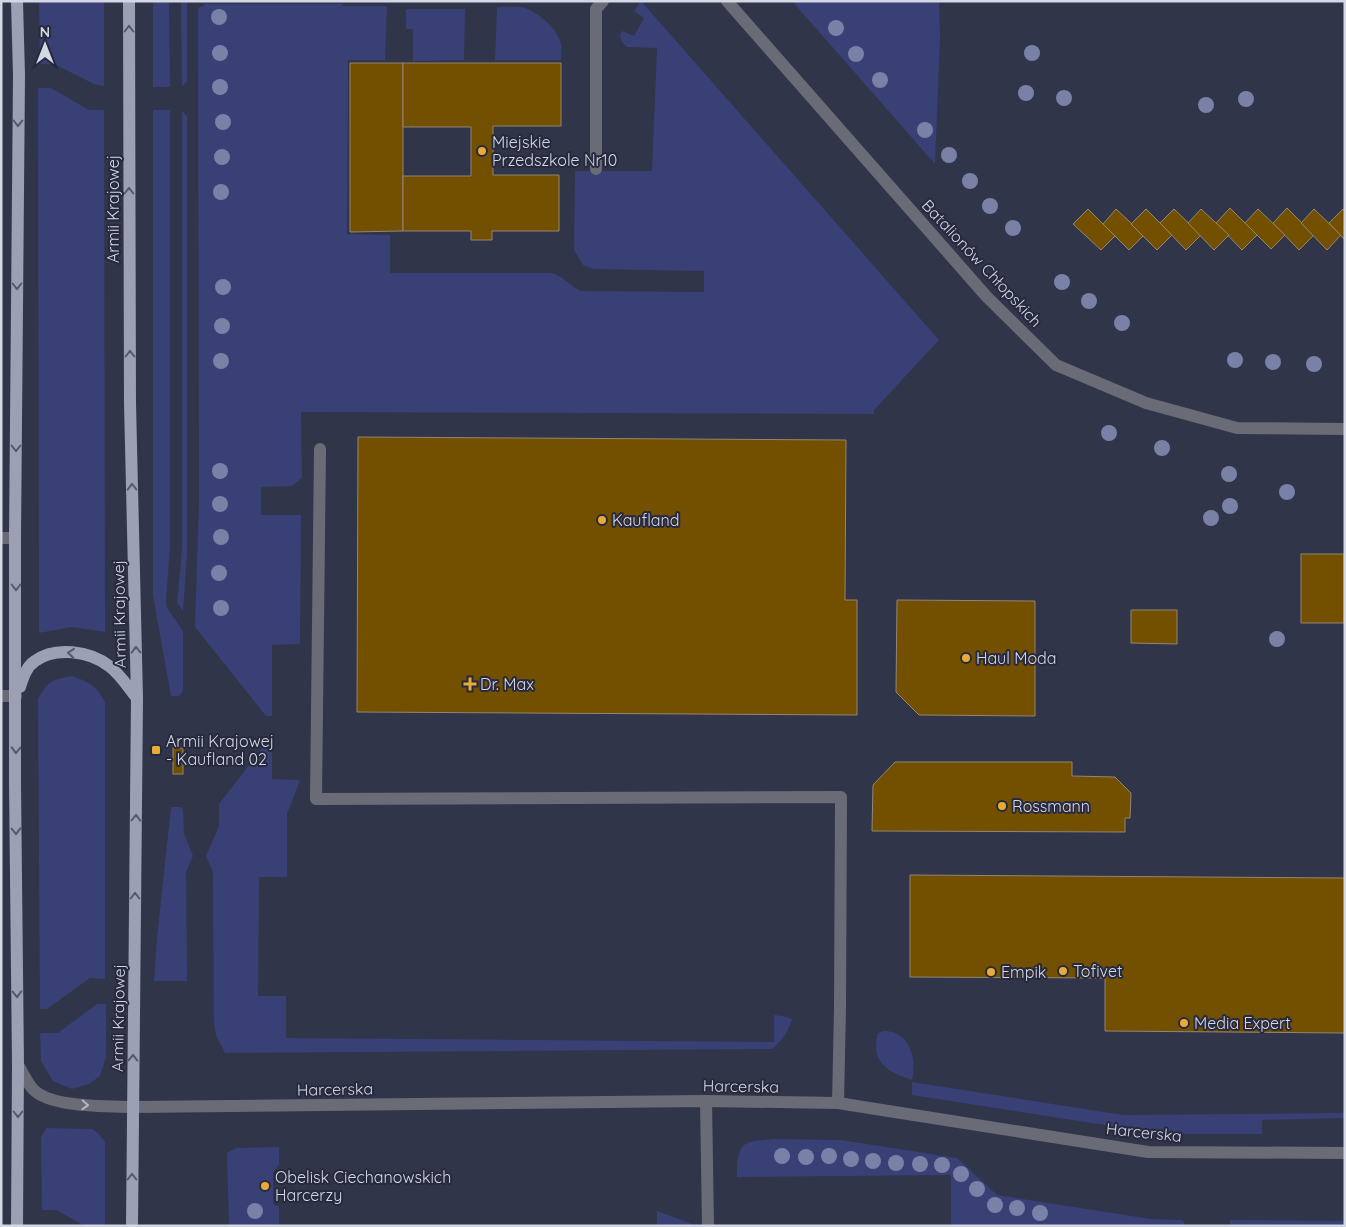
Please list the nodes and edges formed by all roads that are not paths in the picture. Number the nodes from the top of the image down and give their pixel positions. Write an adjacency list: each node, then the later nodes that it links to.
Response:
1 (17, 1): 9 (main road, one-way to 9)
2 (129, 1): 12 (main road, Armii Krajowej, one-way to 2)
3 (603, 1): 5 (street)
4 (727, 1): 6 (street, Batalionów Chłopskich)
5 (596, 169)
6 (1345, 429)
7 (320, 449): 15 (street)
8 (1, 538): 9 (street)
9 (15, 538): 11 (main road, one-way to 11)
10 (1, 696): 11 (street)
11 (16, 696): 12 (main road, one-way to 11); 13 (main road, one-way to 13)
12 (137, 698): 16 (main road, Armii Krajowej, one-way to 12)
13 (18, 1065): 16 (street, Harcerska, one-way to 16); 18 (main road, one-way to 18)
14 (706, 1101): 15 (street, Harcerska); 16 (street, Harcerska); 20 (street)
15 (838, 1103): 17 (street, Harcerska)
16 (133, 1107): 19 (main road, Armii Krajowej, one-way to 16)
17 (1345, 1154)
18 (17, 1226)
19 (132, 1226)
20 (708, 1226)

